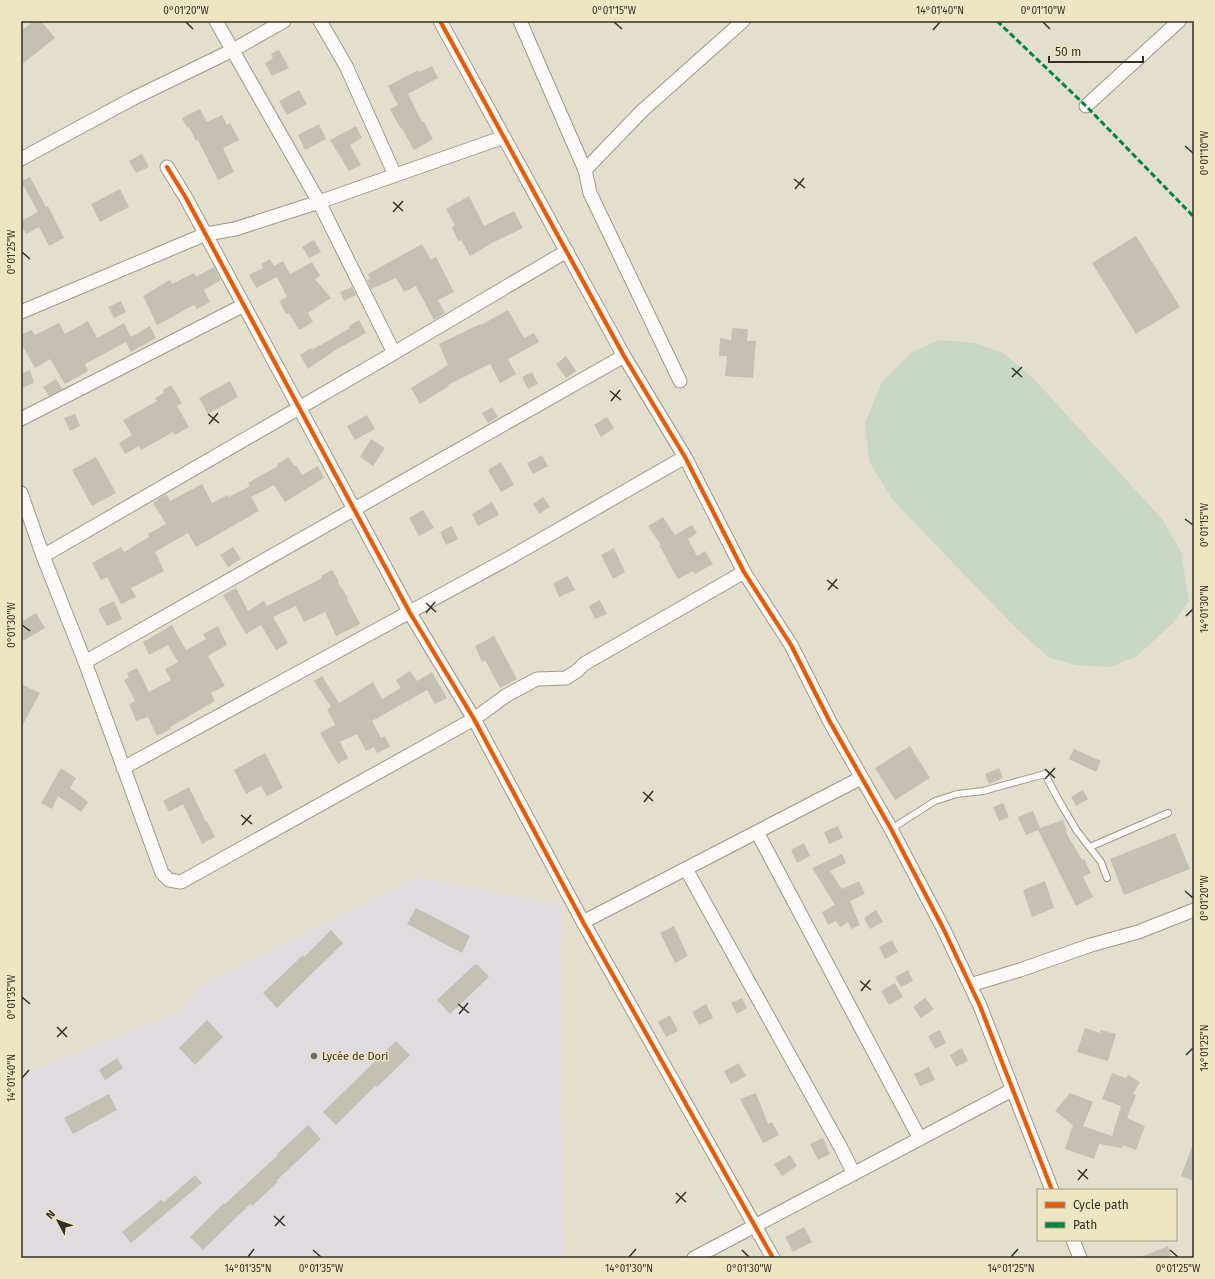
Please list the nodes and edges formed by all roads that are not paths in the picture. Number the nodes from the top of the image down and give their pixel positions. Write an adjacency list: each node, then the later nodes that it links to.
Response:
1 (216, 21): 8 (street)
2 (284, 21): 8 (street)
3 (320, 21): 14 (street)
4 (440, 21): 10 (street)
5 (520, 21): 13 (street)
6 (743, 21): 13 (street)
7 (1179, 21): 9 (street)
8 (233, 50): 11 (street); 15 (street)
9 (1086, 106)
10 (504, 137): 14 (street); 17 (street)
11 (21, 159)
12 (167, 167): 16 (street)
13 (585, 170): 22 (street)
14 (395, 175): 15 (street)
15 (319, 202): 16 (street); 20 (street)
16 (206, 234): 18 (street); 19 (street)
17 (567, 251): 20 (street); 21 (street)
18 (244, 305): 23 (street); 24 (street)
19 (21, 312)
20 (394, 353): 23 (street)
21 (624, 356): 25 (street); 27 (street)
22 (680, 381)
23 (299, 407): 27 (street); 28 (street)
24 (21, 419)
25 (686, 458): 29 (street); 30 (street)
26 (21, 493): 28 (street)
27 (354, 509): 30 (street); 31 (street)
28 (43, 556): 31 (street)
29 (744, 572): 32 (street); 34 (street)
30 (410, 613): 32 (street); 33 (street)
31 (85, 662): 33 (street)
32 (474, 719): 33 (street); 42 (street)
33 (123, 768)
34 (861, 778): 36 (street); 37 (street)
35 (1168, 813): 38 (lane)
36 (891, 829): 38 (lane); 43 (street)
37 (757, 832): 39 (street); 45 (street)
38 (1090, 847): 40 (lane)
39 (686, 869): 42 (street); 46 (street)
40 (1107, 878)
41 (1194, 910): 43 (street)
42 (583, 922): 48 (street)
43 (970, 986): 44 (street)
44 (1012, 1090): 45 (street); 47 (street)
45 (920, 1139): 46 (street)
46 (854, 1174): 48 (street)
47 (1052, 1189)
48 (754, 1226): 50 (street); 51 (street)
49 (1072, 1241): 52 (street)
50 (694, 1258)
51 (773, 1258)
52 (1080, 1258)

